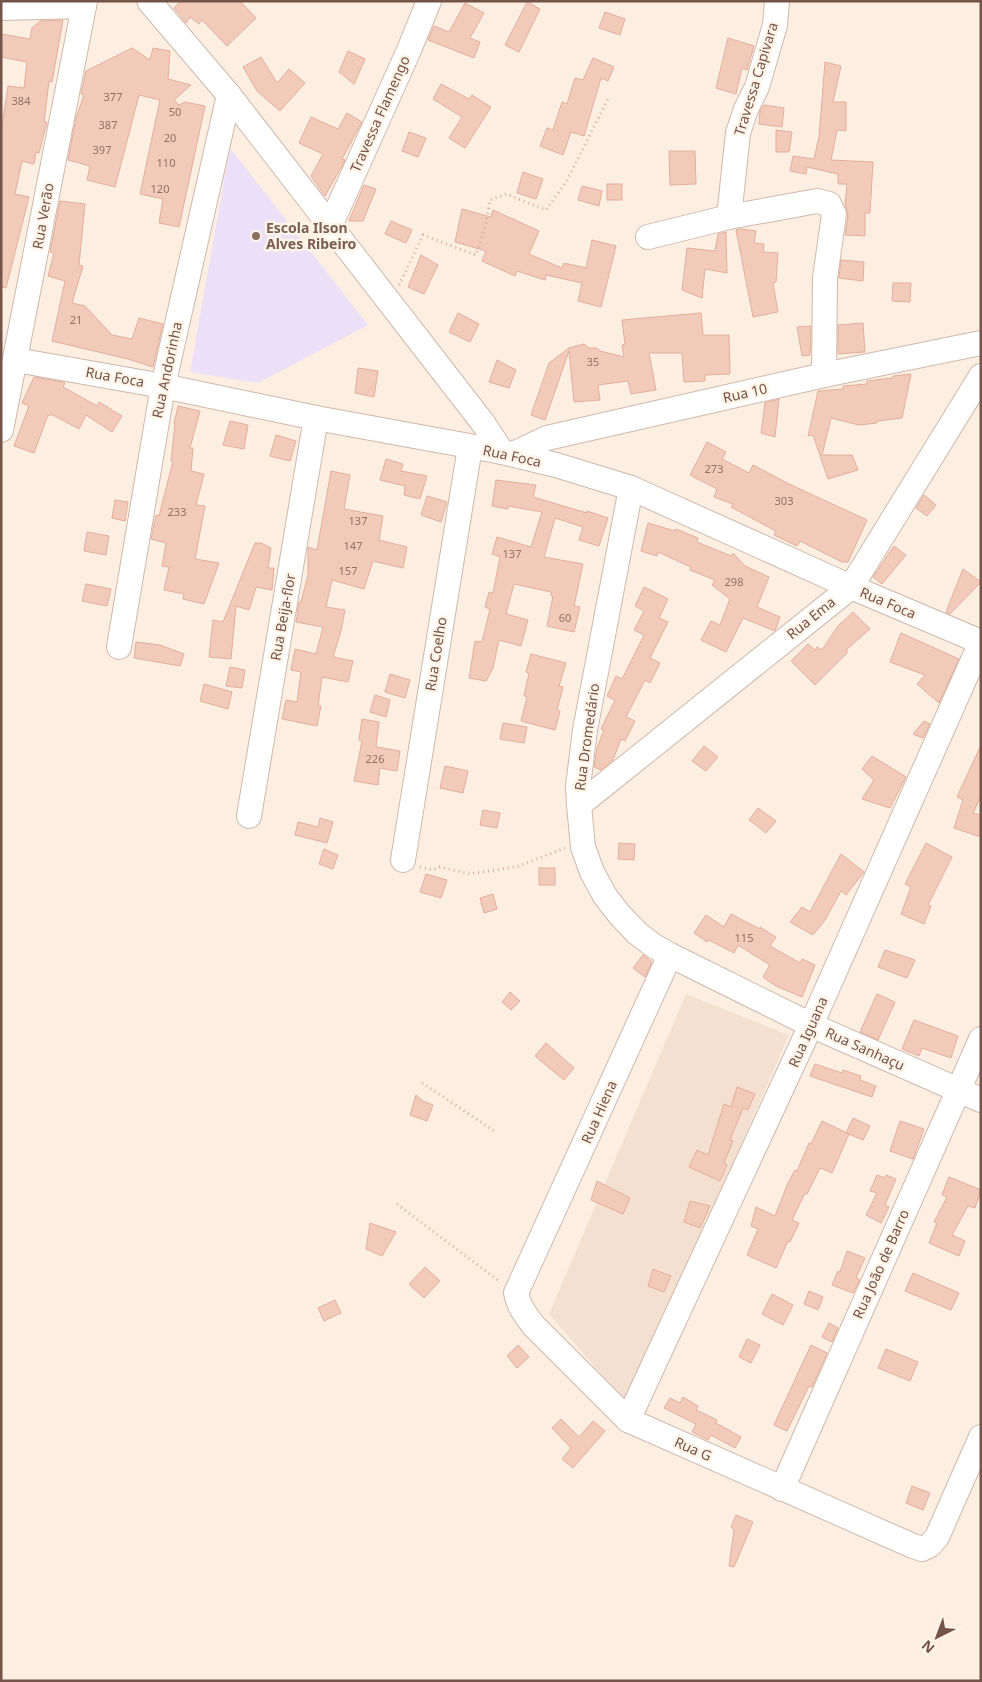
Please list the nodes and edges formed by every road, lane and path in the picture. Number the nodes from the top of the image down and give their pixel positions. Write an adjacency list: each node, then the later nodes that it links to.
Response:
1 (149, 1): 6 (street)
2 (429, 1): 9 (street, Travessa Flamengo)
3 (777, 1): 8 (street, Travessa Capivara)
4 (84, 4): 5 (street); 13 (street, Rua Verão)
5 (1, 8)
6 (229, 95): 9 (street); 16 (street, Rua Andorinha)
7 (609, 97): 11 (path)
8 (729, 217): 10 (street); 14 (street)
9 (330, 226): 11 (street)
10 (648, 237)
11 (391, 304): 20 (street)
12 (981, 343): 14 (street, Rua 10)
13 (16, 360): 16 (street, Rua Foca); 18 (street, Rua Verão)
14 (824, 375): 20 (street, Rua 10)
15 (981, 376): 22 (street, Rua Ema)
16 (162, 386): 17 (street, Rua Foca); 24 (street, Rua Andorinha)
17 (316, 418): 19 (street, Rua Foca); 26 (street, Rua Beija-flor)
18 (1, 430)
19 (470, 447): 20 (street, Rua Foca); 28 (street, Rua Coelho)
20 (507, 453): 21 (street, Rua Foca)
21 (631, 488): 22 (street, Rua Foca); 25 (street, Rua Dromedário)
22 (851, 587): 23 (street, Rua Foca); 25 (street, Rua Ema)
23 (981, 642): 30 (street, Rua Iguana)
24 (119, 647)
25 (578, 805): 27 (street, Rua Dromedário)
26 (249, 816)
27 (583, 847): 28 (path); 29 (street, Rua Dromedário)
28 (410, 859)
29 (670, 955): 30 (street, Rua Sanhaçu); 37 (street, Rua Hiena)
30 (811, 1025): 33 (street, Rua Sanhaçu); 38 (street, Rua Iguana)
31 (981, 1039): 33 (street, Rua João de Barro)
32 (422, 1083): 35 (path)
33 (958, 1090): 34 (street, Rua Sanhaçu); 40 (street, Rua João de Barro)
34 (981, 1100)
35 (496, 1132)
36 (397, 1204): 37 (path)
37 (516, 1293): 38 (street, Rua G)
38 (628, 1420): 40 (street, Rua G)
39 (981, 1436): 40 (street, Rua G)
40 (782, 1488)

